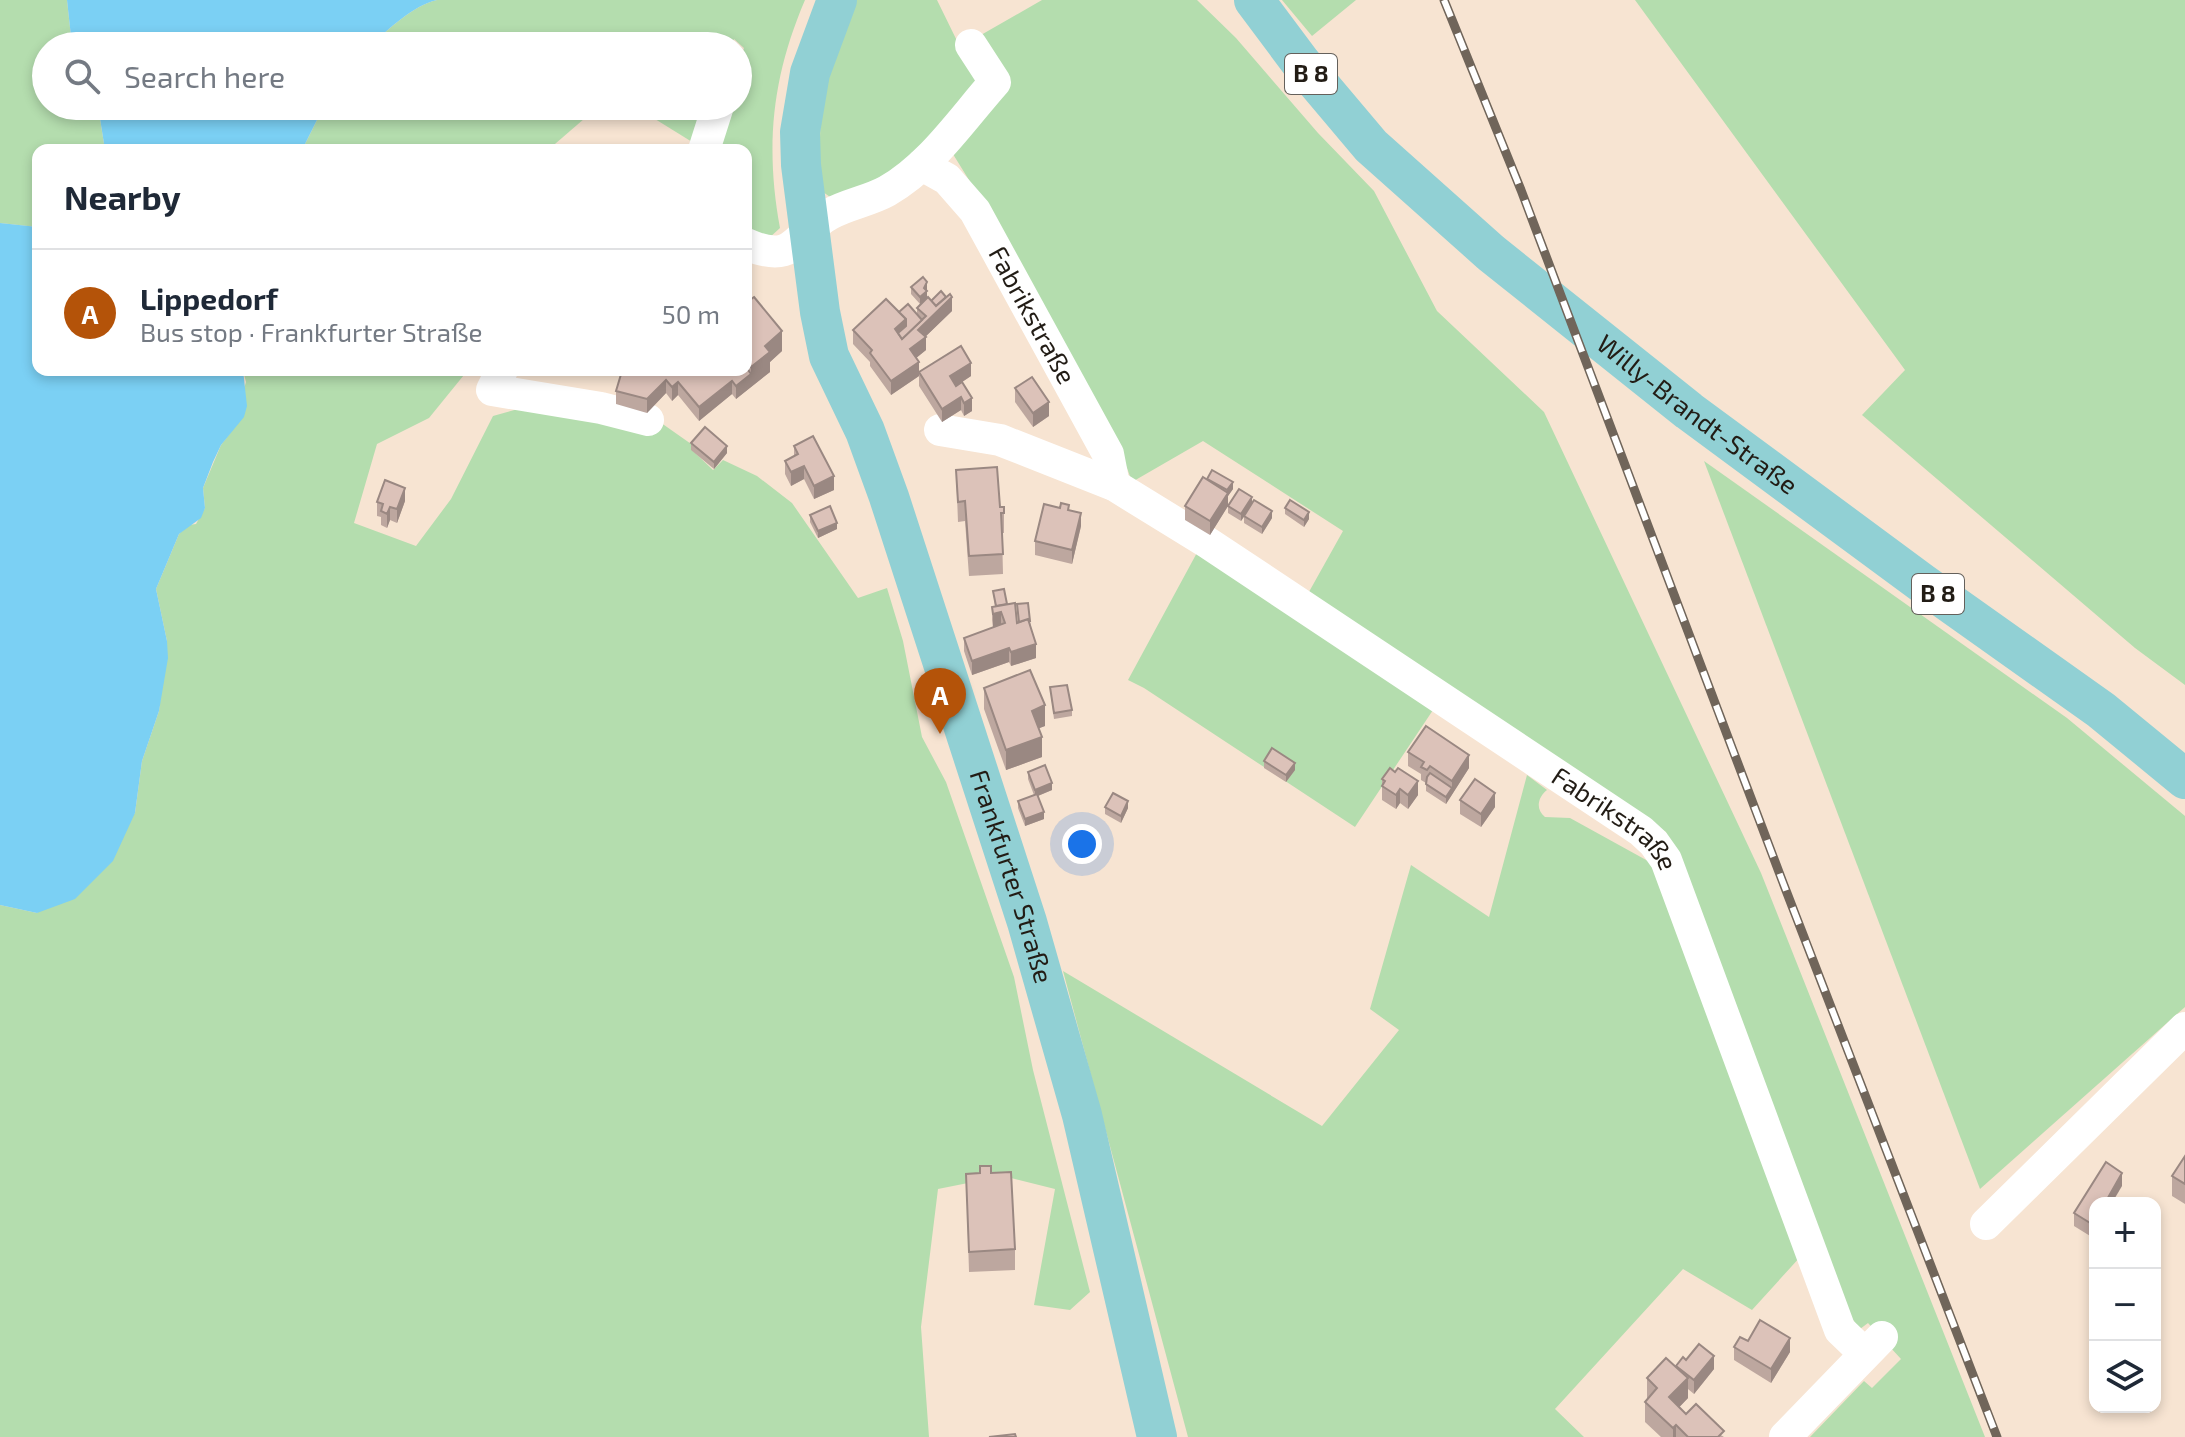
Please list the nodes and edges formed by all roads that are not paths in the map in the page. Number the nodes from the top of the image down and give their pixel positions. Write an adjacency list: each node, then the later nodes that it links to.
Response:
1 (837, 0): 7 (main road, Frankfurter Straße)
2 (1254, 0): 13 (main road, Willy-Brandt-Straße / B 8)
3 (971, 45): 6 (street)
4 (714, 120): 5 (street)
5 (706, 144)
6 (922, 165): 7 (street); 12 (street, Fabrikstraße)
7 (808, 233): 8 (street); 16 (main road, Frankfurter Straße)
8 (752, 246)
9 (499, 376): 10 (street)
10 (648, 420)
11 (940, 430): 12 (street, Fabrikstraße)
12 (1114, 485): 17 (street, Fabrikstraße)
13 (2185, 779)
14 (2185, 1028): 15 (street)
15 (1986, 1224)
16 (1157, 1437)
17 (1785, 1437)

